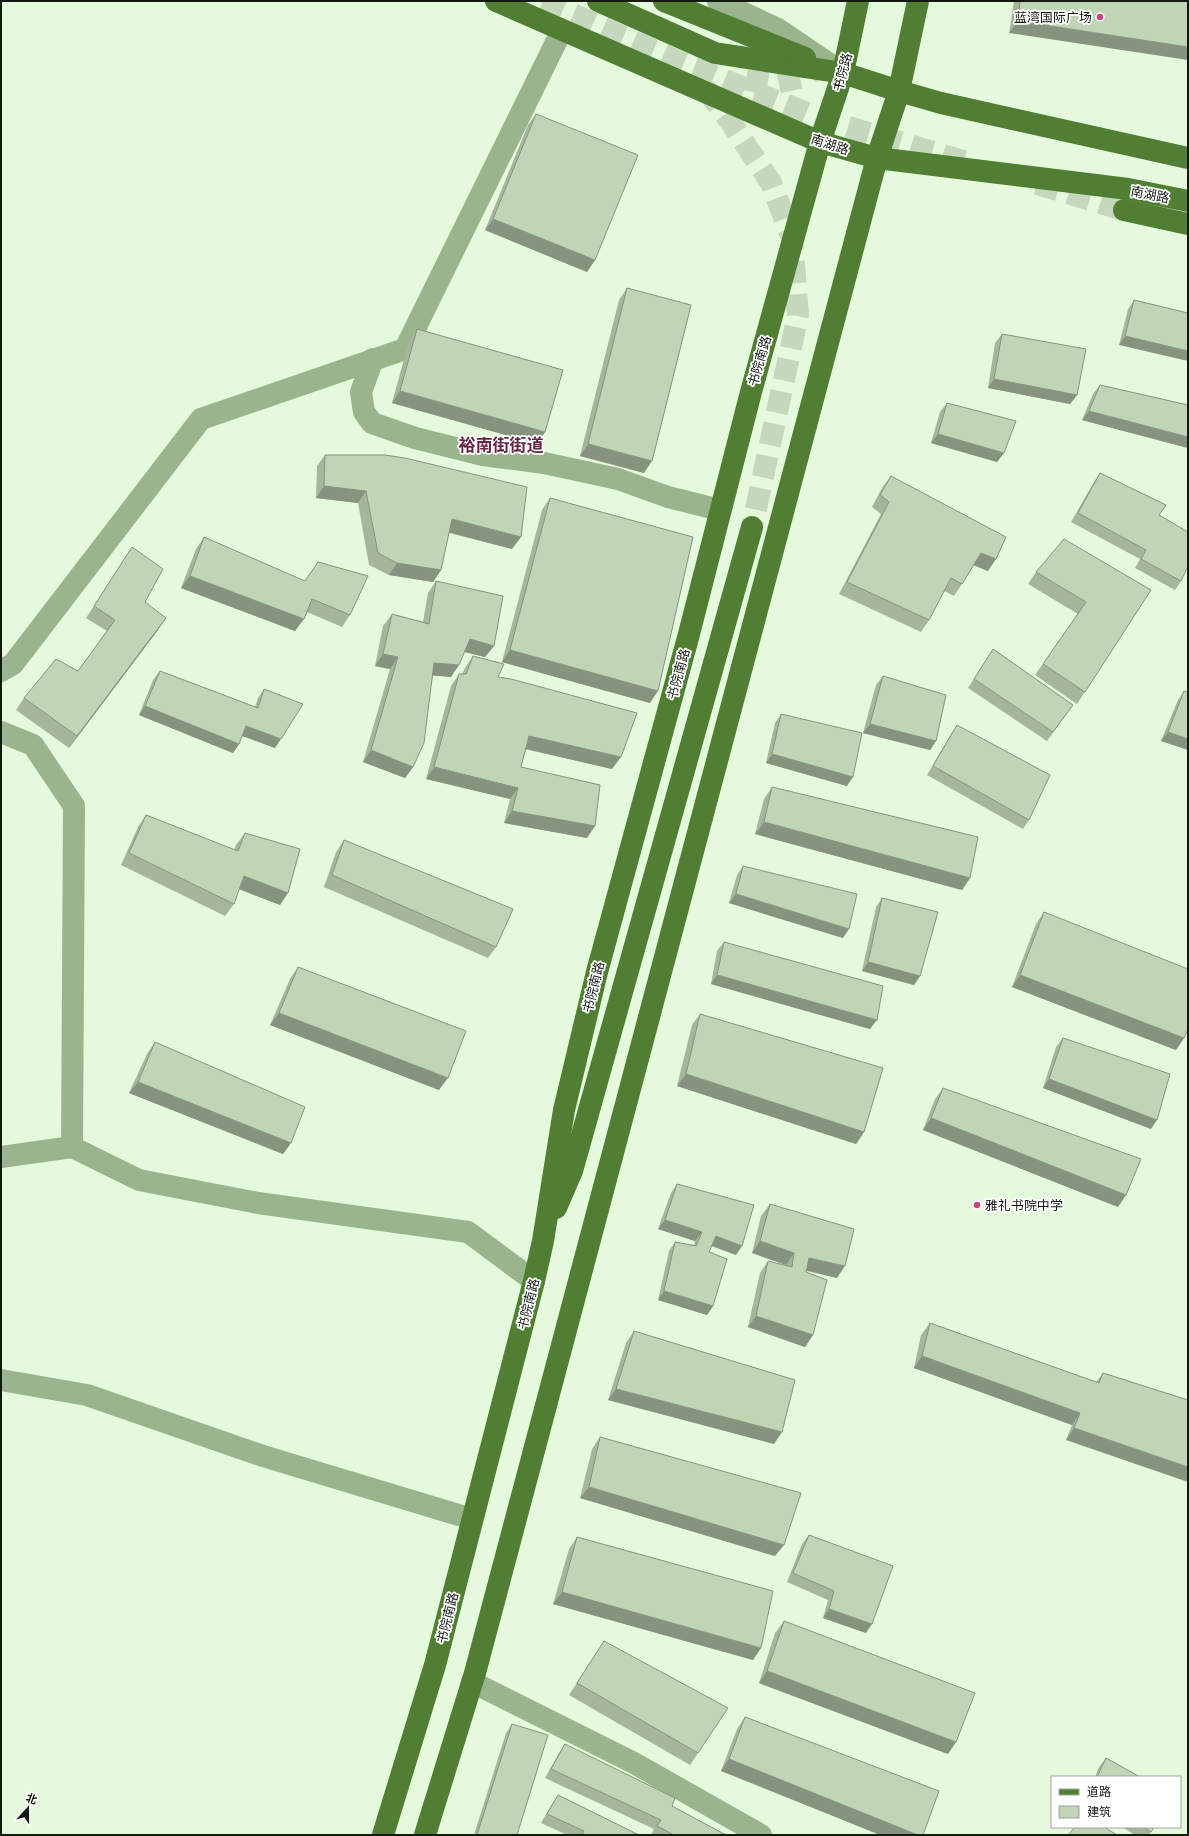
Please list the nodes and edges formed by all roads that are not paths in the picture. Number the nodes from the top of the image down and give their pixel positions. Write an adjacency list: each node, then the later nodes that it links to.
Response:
1 (496, 1): 7 (main road, 南湖路)
2 (598, 1): 8 (main road)
3 (664, 1): 8 (main road)
4 (718, 1): 8 (street)
5 (858, 1): 8 (main road, 书院路)
6 (918, 1): 9 (main road)
7 (562, 30): 10 (main road, 南湖路); 16 (street)
8 (843, 73): 9 (main road); 10 (main road, 书院路)
9 (898, 91): 11 (main road); 12 (main road)
10 (820, 142): 11 (main road, 南湖路); 17 (main road, 书院南路)
11 (877, 158): 13 (main road, 南湖路); 27 (main road)
12 (1188, 158)
13 (1188, 201)
14 (1124, 210): 15 (main road)
15 (1188, 224)
16 (373, 359): 17 (street); 19 (street)
17 (720, 510): 23 (main road, 书院南路)
18 (752, 527): 23 (main road)
19 (1, 671)
20 (1, 732): 21 (street)
21 (72, 1147): 22 (street); 24 (street)
22 (1, 1157)
23 (542, 1241): 24 (main road, 书院南路)
24 (534, 1281): 26 (main road, 书院南路)
25 (1, 1380): 26 (street)
26 (472, 1519): 28 (main road, 书院南路)
27 (472, 1682): 29 (main road); 30 (street)
28 (383, 1835)
29 (425, 1835)
30 (761, 1835)

